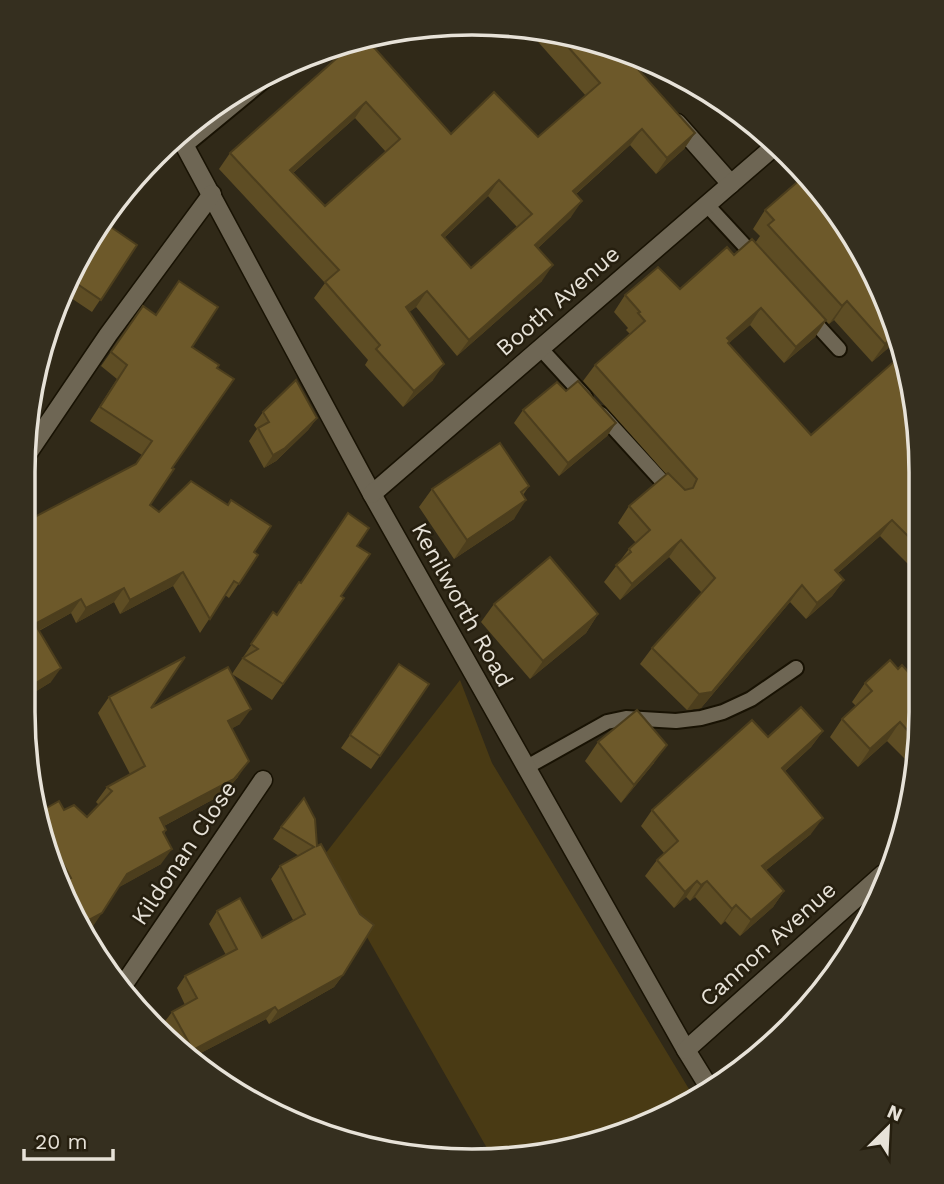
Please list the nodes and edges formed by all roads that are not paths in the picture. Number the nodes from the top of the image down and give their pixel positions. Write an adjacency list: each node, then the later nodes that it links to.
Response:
1 (669, 114): 4 (street)
2 (183, 143): 5 (street, Kenilworth Road)
3 (769, 151): 4 (street, Booth Avenue)
4 (731, 184): 6 (street, Booth Avenue)
5 (212, 194): 11 (street); 12 (street, Kenilworth Road)
6 (707, 205): 7 (lane); 9 (street, Booth Avenue)
7 (766, 269)
8 (793, 299): 10 (lane)
9 (541, 349): 12 (street, Booth Avenue); 13 (lane)
10 (839, 349)
11 (36, 441)
12 (372, 494): 15 (street, Kenilworth Road)
13 (676, 497)
14 (796, 668): 15 (lane)
15 (525, 768): 19 (street, Kenilworth Road)
16 (263, 780): 18 (street, Kildonan Close)
17 (875, 881): 19 (street, Cannon Avenue)
18 (127, 980)
19 (686, 1050): 20 (street, Kenilworth Road)
20 (705, 1081)

